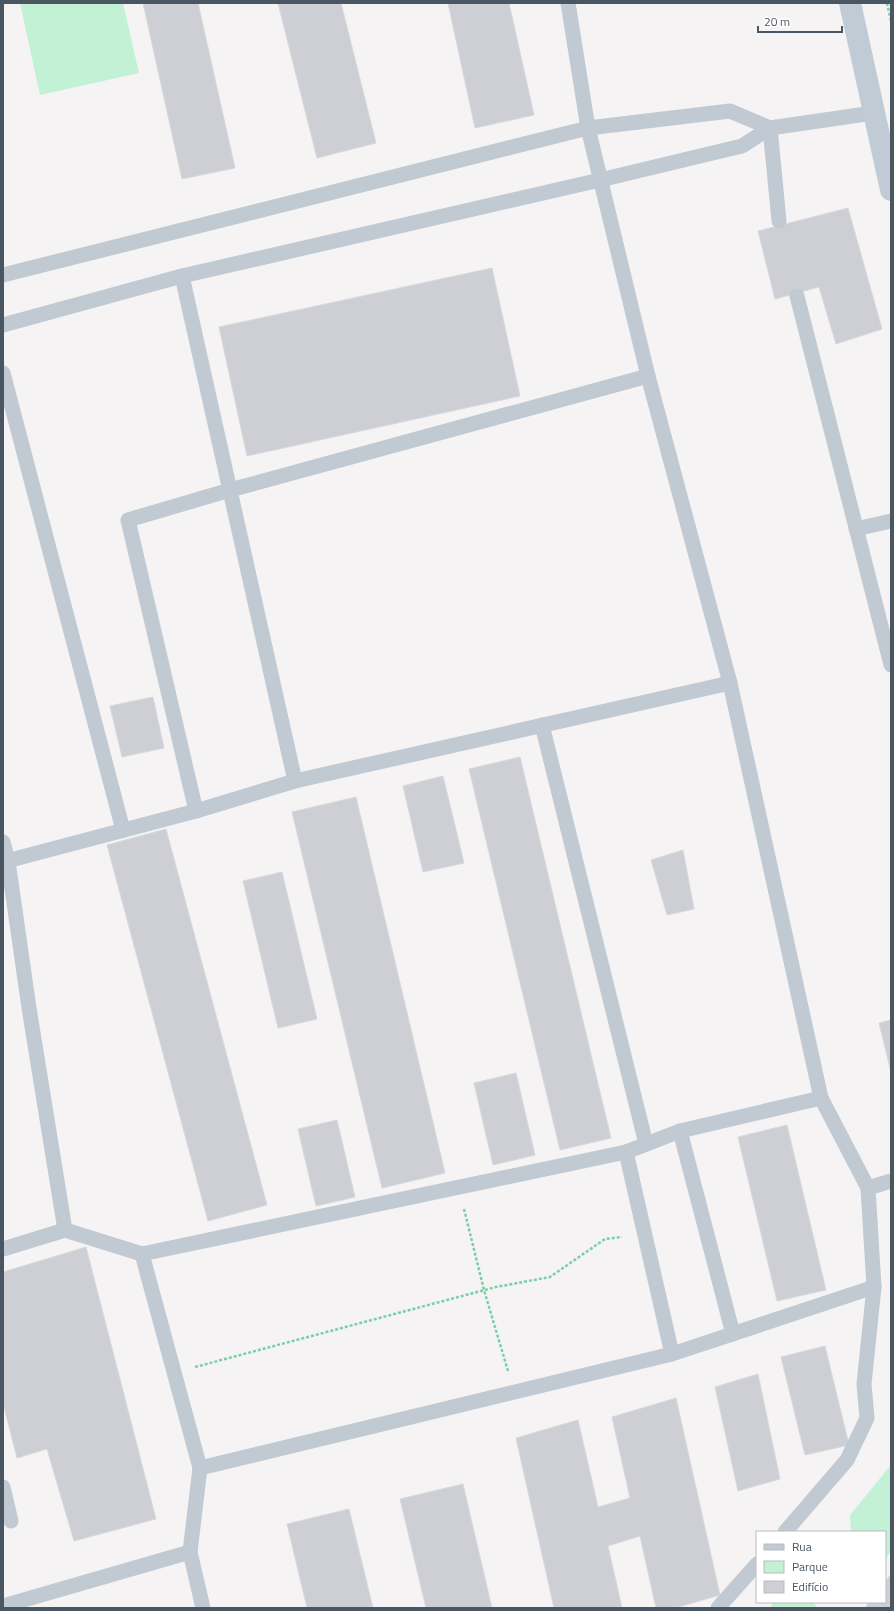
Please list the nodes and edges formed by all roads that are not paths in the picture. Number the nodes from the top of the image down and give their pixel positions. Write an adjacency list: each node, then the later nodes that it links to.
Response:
1 (568, 3): 4 (lane)
2 (850, 3): 3 (street)
3 (873, 113): 5 (lane); 7 (street)
4 (588, 128): 5 (lane); 6 (lane); 9 (lane)
5 (770, 128): 6 (lane); 8 (lane)
6 (600, 180): 10 (lane); 14 (lane)
7 (891, 190)
8 (779, 221)
9 (3, 275)
10 (182, 276): 12 (lane); 15 (lane)
11 (797, 296): 17 (lane)
12 (3, 325)
13 (3, 373): 23 (lane)
14 (648, 376): 15 (lane); 19 (lane)
15 (230, 490): 21 (lane); 22 (lane)
16 (891, 521): 17 (lane)
17 (856, 529): 18 (lane)
18 (891, 665)
19 (730, 683): 20 (lane); 26 (lane)
20 (542, 725): 21 (lane); 28 (lane)
21 (295, 781): 22 (lane)
22 (196, 811): 23 (lane)
23 (122, 830): 25 (lane)
24 (3, 842): 25 (lane)
25 (5, 861): 32 (lane)
26 (821, 1098): 27 (lane); 31 (lane)
27 (680, 1131): 28 (lane); 36 (lane)
28 (646, 1144): 29 (lane)
29 (626, 1152): 34 (lane); 37 (lane)
30 (891, 1180): 31 (lane)
31 (868, 1188): 35 (lane)
32 (65, 1230): 33 (lane); 34 (lane)
33 (3, 1249)
34 (142, 1254): 38 (lane)
35 (874, 1287): 36 (lane); 41 (lane)
36 (733, 1334): 37 (lane)
37 (672, 1354): 38 (lane)
38 (200, 1468): 42 (lane)
39 (3, 1487): 40 (lane)
40 (11, 1521)
41 (786, 1531)
42 (190, 1552): 44 (lane); 45 (lane)
43 (756, 1565): 46 (lane)
44 (3, 1606)
45 (203, 1608)
46 (718, 1608)

